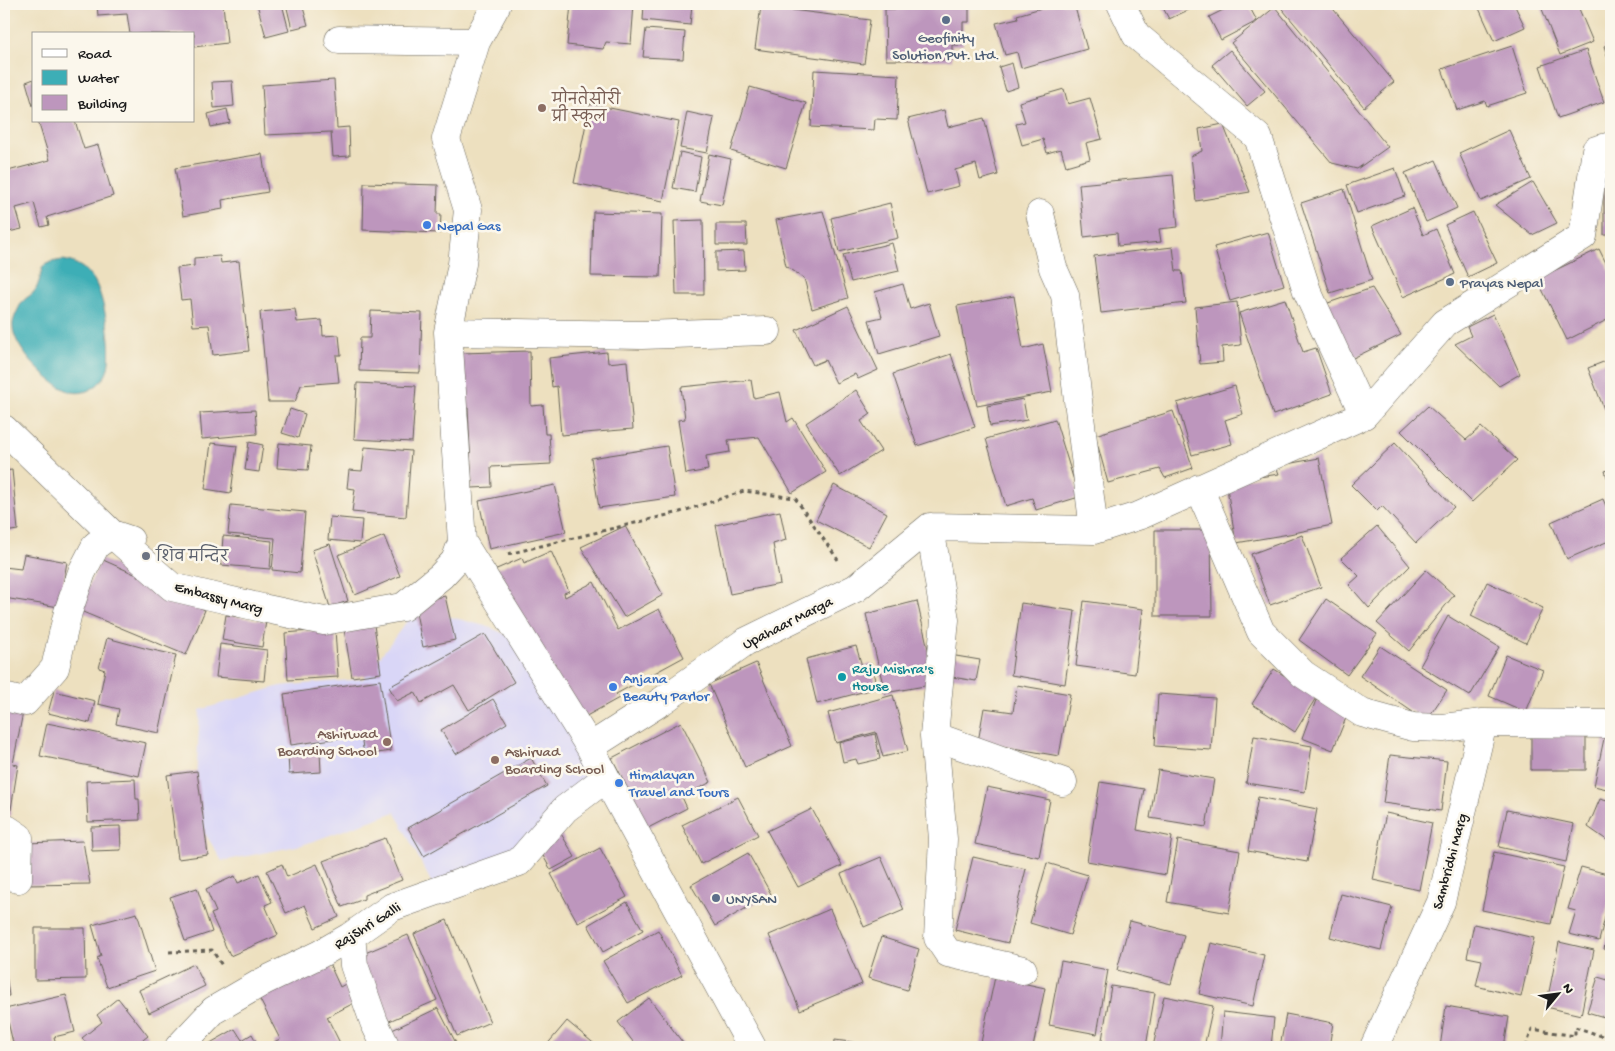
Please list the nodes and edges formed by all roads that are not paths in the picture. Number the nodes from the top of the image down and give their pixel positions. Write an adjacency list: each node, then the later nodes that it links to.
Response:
1 (498, 4): 4 (street)
2 (1121, 4): 9 (street)
3 (339, 40): 4 (street)
4 (476, 42): 8 (street)
5 (1611, 146): 9 (street)
6 (1040, 214): 13 (street)
7 (767, 331): 8 (street)
8 (448, 332): 15 (street)
9 (1364, 415): 11 (street)
10 (4, 430): 14 (street, Embassy Marg)
11 (1199, 488): 13 (street); 17 (street)
12 (930, 527): 13 (street); 19 (street); 20 (street, Upahaar Marga)
13 (1094, 530)
14 (123, 538): 15 (street, Embassy Marg); 16 (street)
15 (462, 542): 20 (street)
16 (4, 697)
17 (1483, 723): 18 (street); 30 (street, Sambridhi Marg)
18 (1611, 724)
19 (934, 736): 22 (street); 26 (street)
20 (590, 747): 21 (street)
21 (606, 778): 25 (street, RajShri Galli); 29 (street)
22 (1063, 782)
23 (4, 829): 24 (street)
24 (18, 879)
25 (351, 936): 27 (street, RajShri Galli); 28 (street)
26 (1023, 970)
27 (179, 1047)
28 (386, 1047)
29 (752, 1047)
30 (1374, 1047)

